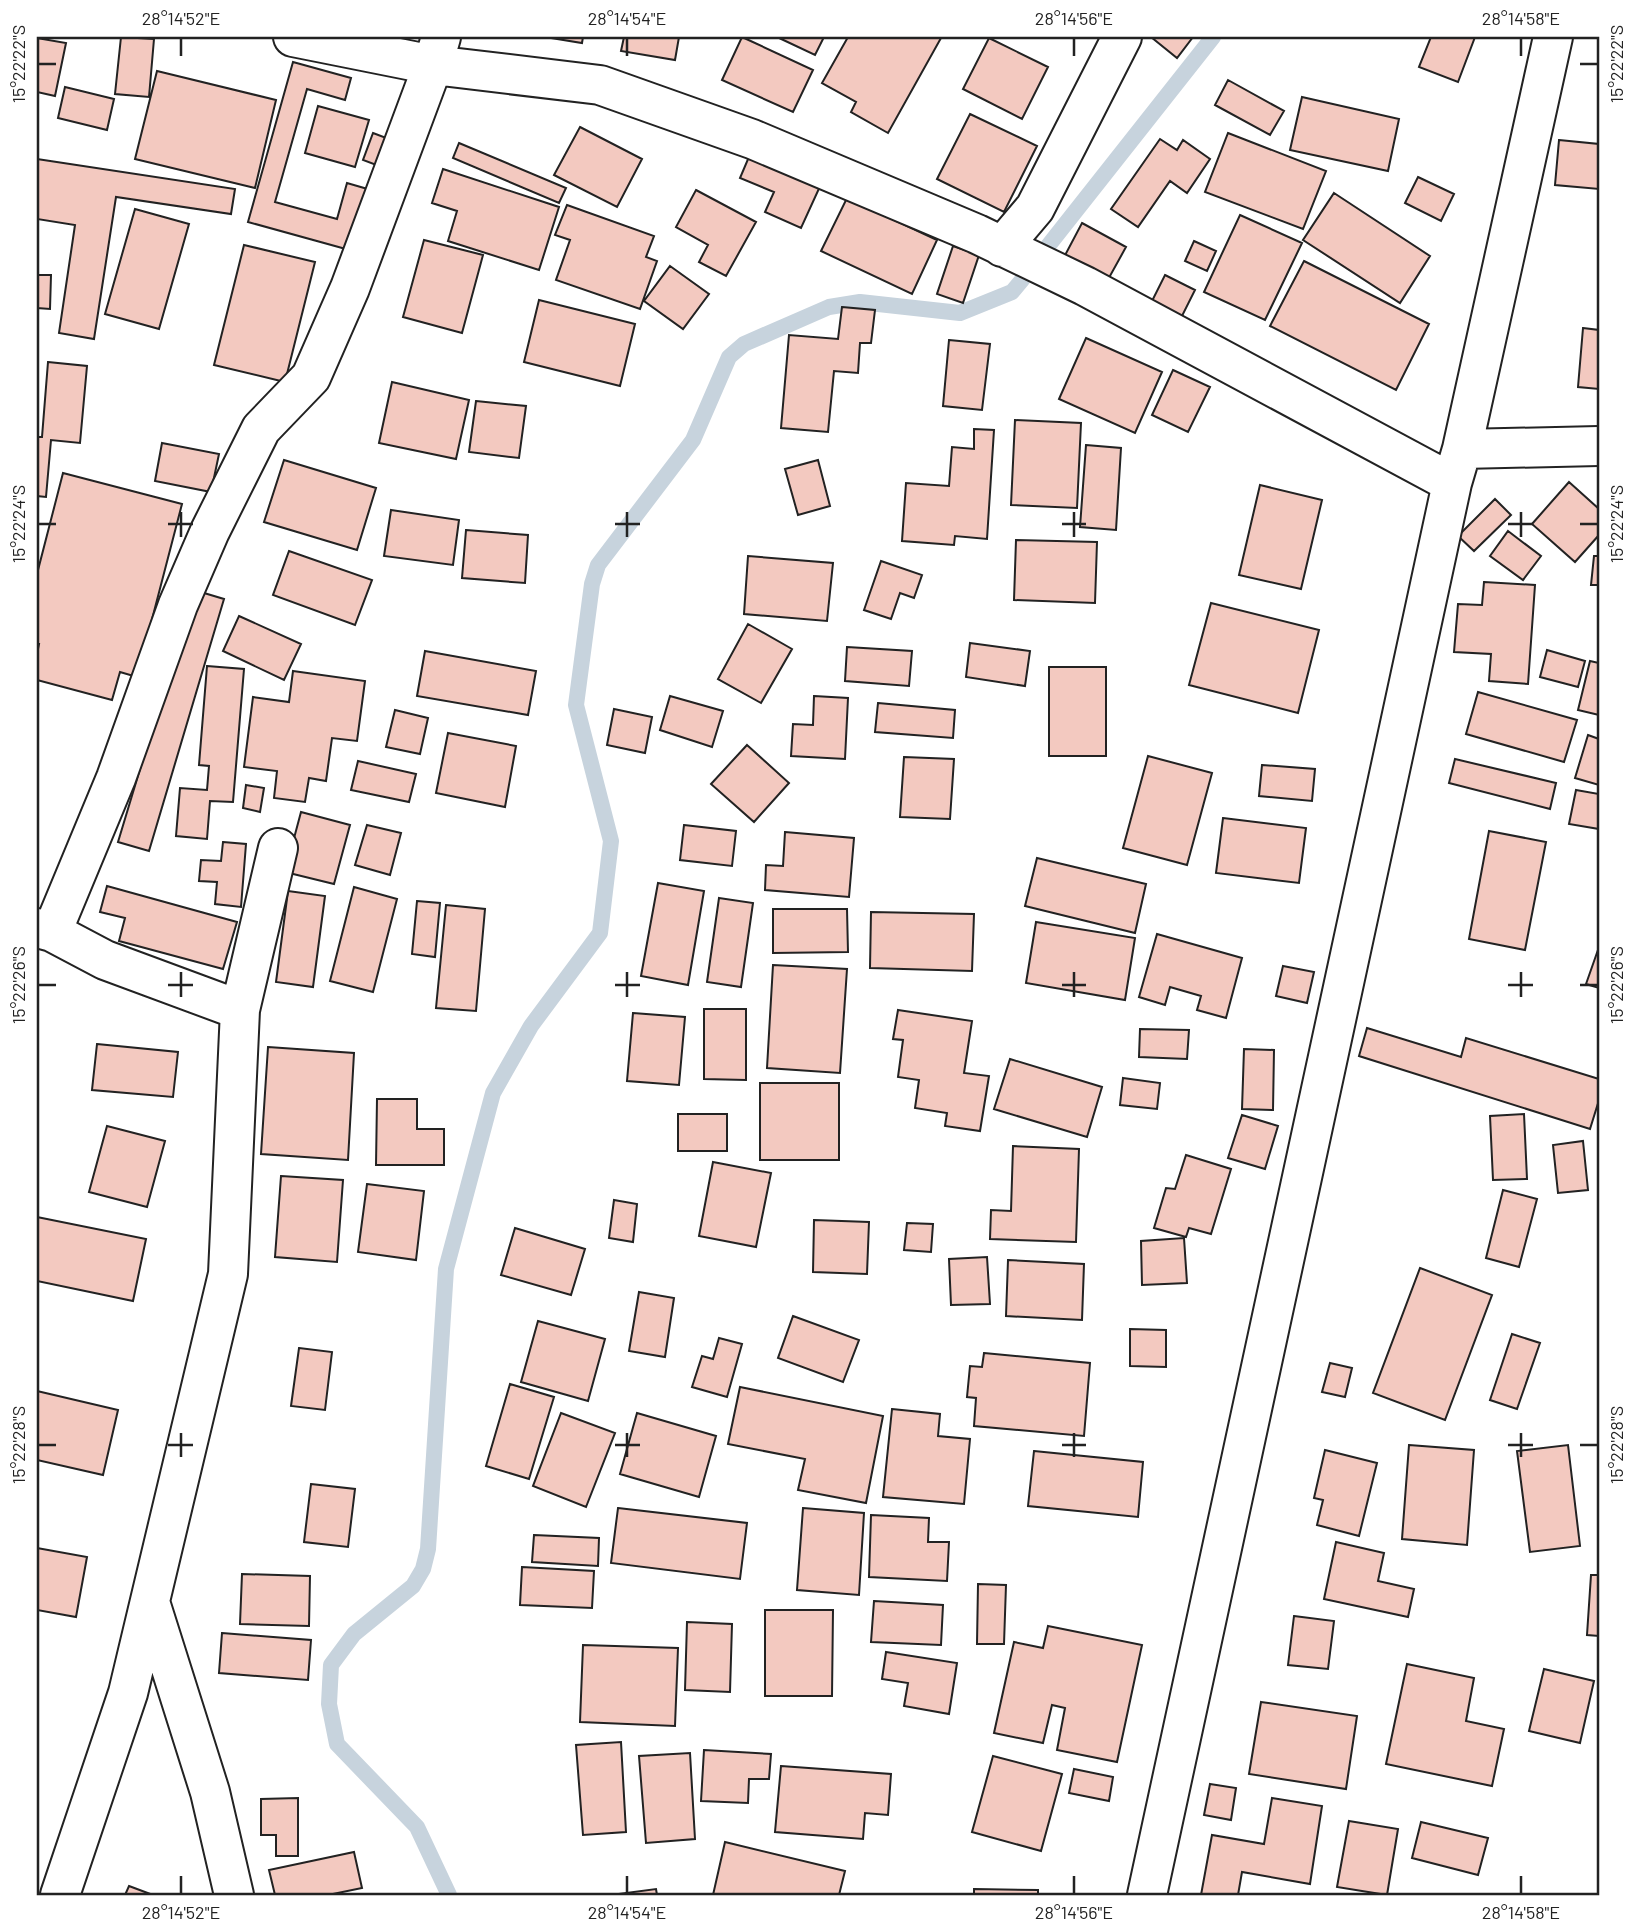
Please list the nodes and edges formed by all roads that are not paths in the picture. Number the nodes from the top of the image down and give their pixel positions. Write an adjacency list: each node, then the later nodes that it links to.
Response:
1 (293, 37): 4 (street)
2 (1122, 37): 5 (street)
3 (1553, 37): 7 (street)
4 (437, 51): 5 (street); 9 (street)
5 (1002, 247): 7 (street)
6 (1599, 446): 7 (street)
7 (1457, 466): 14 (street)
8 (278, 848): 10 (street)
9 (44, 930): 10 (street)
10 (240, 1010): 11 (street)
11 (150, 1602): 12 (street); 13 (street)
12 (60, 1895)
13 (234, 1895)
14 (1147, 1895)

